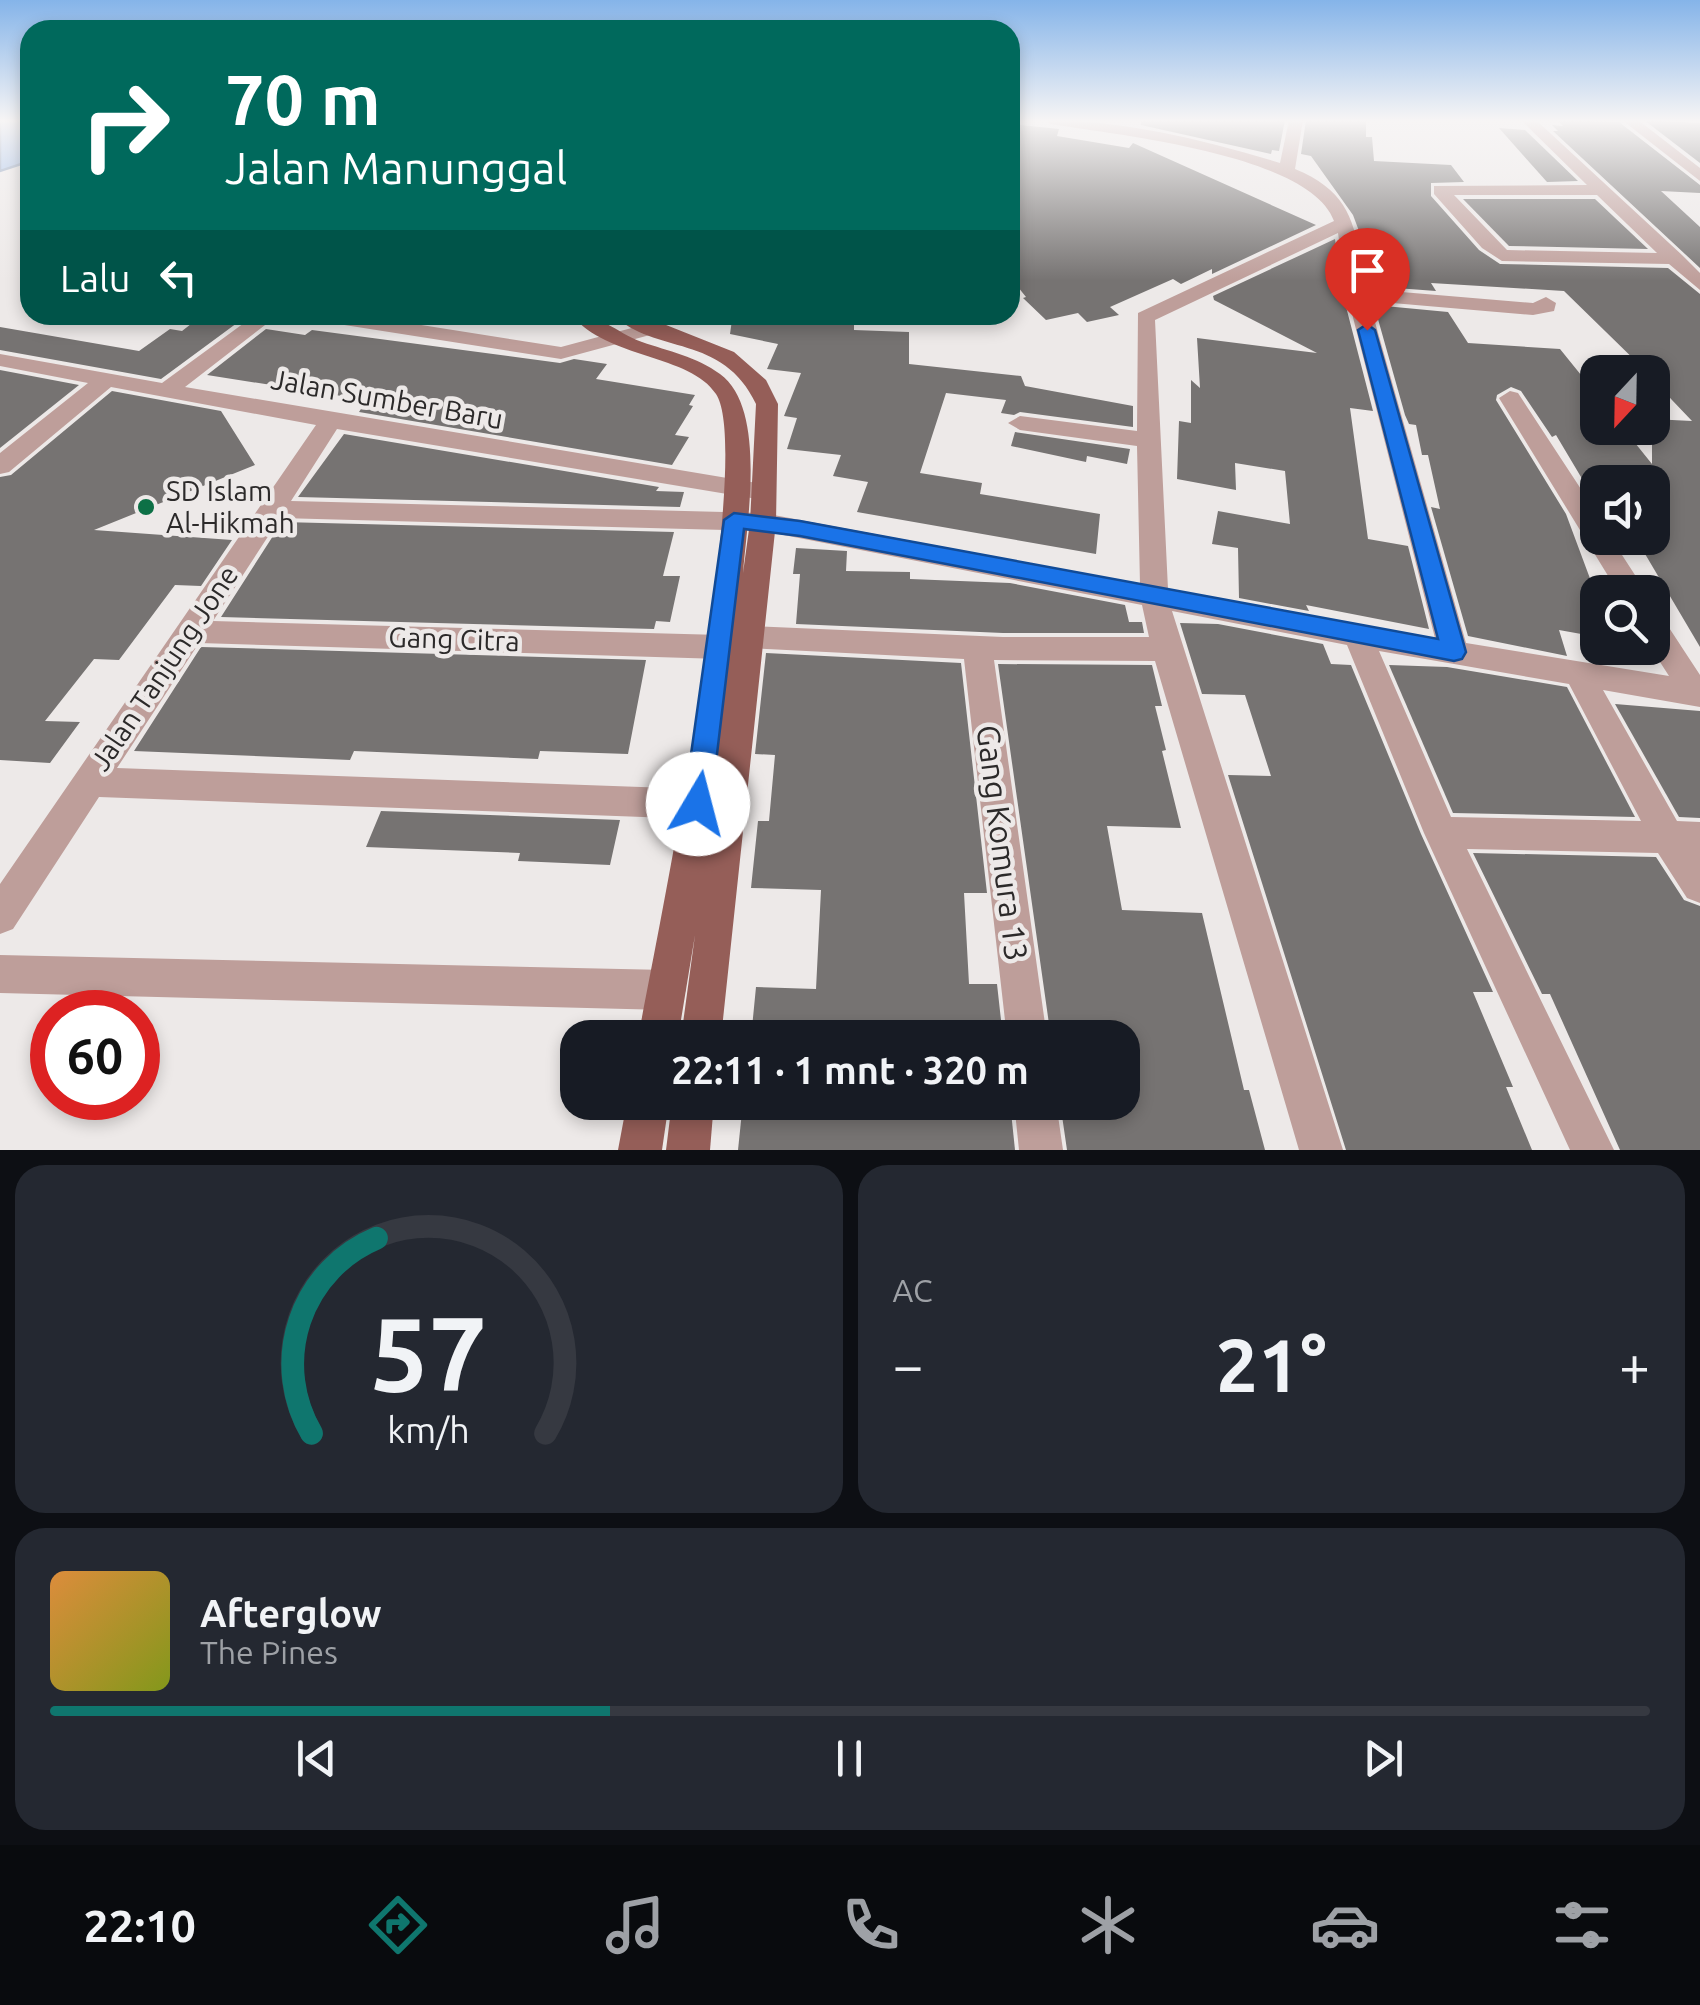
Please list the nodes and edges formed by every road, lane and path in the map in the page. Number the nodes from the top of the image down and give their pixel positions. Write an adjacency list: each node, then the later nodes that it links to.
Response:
1 (1294, 174): 4 (street)
2 (1583, 174): 3 (street)
3 (1598, 190): 5 (street); 5 (street)
4 (1342, 224): 7 (street); 18 (street)
5 (1675, 259): 6 (street)
6 (1700, 284)
7 (1357, 294): 8 (street); 30 (street)
8 (1546, 302)
9 (255, 325): 14 (street)
10 (382, 325): 11 (street)
11 (621, 327): 20 (main road); 20 (main road)
12 (0, 360): 13 (street, Jalan Sumber Baru)
13 (108, 378): 14 (street, Jalan Sumber Baru); 19 (street)
14 (167, 390): 16 (street, Jalan Sumber Baru)
15 (1510, 398): 21 (street)
16 (331, 421): 20 (street, Jalan Sumber Baru); 22 (street, Jalan Tanjung Jone)
17 (1020, 423): 18 (street)
18 (1148, 440): 23 (street)
19 (0, 466)
20 (750, 506): 22 (street); 23 (street); 26 (main road)
21 (1580, 509)
22 (273, 510): 24 (street, Jalan Tanjung Jone)
23 (1154, 596): 25 (street); 28 (street)
24 (187, 632): 26 (street, Gang Citra); 33 (street, Jalan Tanjung Jone)
25 (1358, 636): 30 (street); 35 (street)
26 (735, 642): 27 (street, Gang Citra); 34 (main road); 42 (main road)
27 (978, 648): 28 (street, Gang Citra); 43 (street, Gang Komura 13)
28 (1166, 649): 50 (street)
29 (1670, 651): 32 (street)
30 (1454, 652): 31 (street)
31 (1577, 671): 32 (street); 36 (street)
32 (1698, 694)
33 (86, 782): 34 (street); 38 (street, Jalan Tanjung Jone)
34 (698, 804): 40 (main road)
35 (1440, 833): 36 (street); 51 (street)
36 (1684, 838): 37 (street)
37 (1700, 886)
38 (0, 916)
39 (0, 974): 40 (street)
40 (666, 990): 41 (main road)
41 (661, 1020)
42 (703, 1020)
43 (1024, 1020)
44 (645, 1120): 47 (main road)
45 (691, 1120): 48 (main road)
46 (1036, 1120): 49 (street)
47 (640, 1150)
48 (688, 1150)
49 (1040, 1150)
50 (1321, 1150)
51 (1592, 1150)

